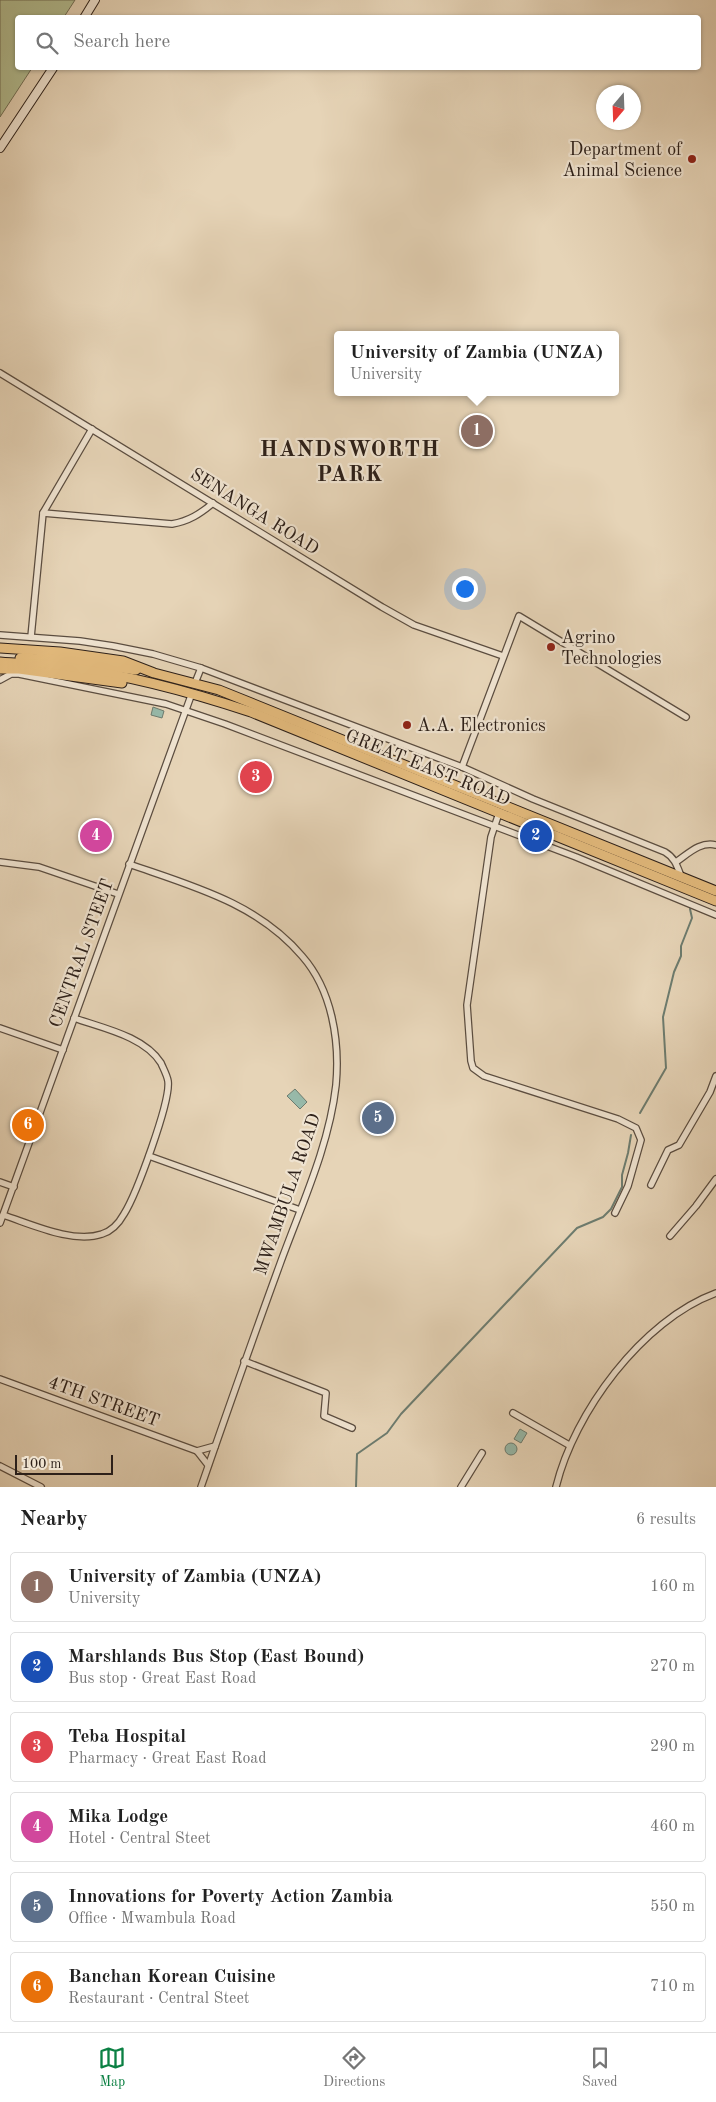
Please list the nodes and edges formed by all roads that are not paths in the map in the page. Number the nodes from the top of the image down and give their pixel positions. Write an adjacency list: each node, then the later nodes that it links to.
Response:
1 (95, 0): 2 (main road)
2 (86, 15)
3 (52, 70): 4 (main road)
4 (0, 148)
5 (0, 373): 6 (street, SENANGA ROAD)
6 (92, 429): 7 (street, SENANGA ROAD); 8 (street)
7 (213, 503): 8 (street); 12 (street, SENANGA ROAD)
8 (43, 513): 10 (street)
9 (0, 635): 10 (street)
10 (31, 637): 15 (street)
11 (0, 648): 17 (main road, GREAT EAST ROAD)
12 (503, 656): 23 (street); 24 (street)
13 (0, 657): 17 (main road, GREAT EAST ROAD)
14 (0, 662): 19 (main road, GREAT EAST ROAD)
15 (201, 668): 20 (street); 24 (street)
16 (0, 669): 19 (main road, GREAT EAST ROAD)
17 (154, 673): 20 (main road, GREAT EAST ROAD)
18 (0, 680): 22 (street)
19 (152, 683): 21 (main road, GREAT EAST ROAD)
20 (195, 683): 31 (main road, GREAT EAST ROAD)
21 (192, 692): 22 (street, CENTRAL STEET); 25 (main road, GREAT EAST ROAD)
22 (187, 711): 26 (street); 30 (street, CENTRAL STEET)
23 (686, 716)
24 (462, 767): 29 (street)
25 (499, 812): 26 (street); 34 (main road, GREAT EAST ROAD)
26 (494, 825): 35 (street); 46 (street)
27 (716, 845): 29 (street)
28 (0, 862): 33 (street)
29 (676, 862): 31 (street)
30 (129, 864): 33 (street, CENTRAL STEET); 45 (street, MWAMBULA ROAD)
31 (681, 876): 32 (main road, GREAT EAST ROAD)
32 (716, 891)
33 (118, 894): 36 (street, CENTRAL STEET)
34 (716, 901)
35 (716, 915)
36 (74, 1018): 38 (street, CENTRAL STEET); 40 (street)
37 (0, 1028): 38 (street)
38 (63, 1050): 44 (street, CENTRAL STEET)
39 (716, 1076): 43 (street)
40 (149, 1156): 45 (street); 47 (street)
41 (716, 1179): 49 (street)
42 (0, 1182): 44 (street)
43 (651, 1185)
44 (14, 1187): 47 (street, CENTRAL STEET)
45 (300, 1210): 51 (street, MWAMBULA ROAD)
46 (616, 1213)
47 (3, 1215): 48 (street, CENTRAL STEET)
48 (0, 1223)
49 (670, 1236)
50 (716, 1294): 55 (street)
51 (244, 1361): 54 (street); 56 (street, MWAMBULA ROAD)
52 (0, 1379): 57 (street, 4TH STREET)
53 (513, 1414): 55 (street)
54 (352, 1428)
55 (569, 1445): 64 (street)
56 (215, 1446): 57 (street); 59 (street, MWAMBULA ROAD)
57 (197, 1451): 59 (street)
58 (482, 1453): 63 (street)
59 (208, 1465): 62 (street, MWAMBULA ROAD)
60 (0, 1466): 61 (street)
61 (41, 1487)
62 (201, 1487)
63 (461, 1487)
64 (556, 1487)

